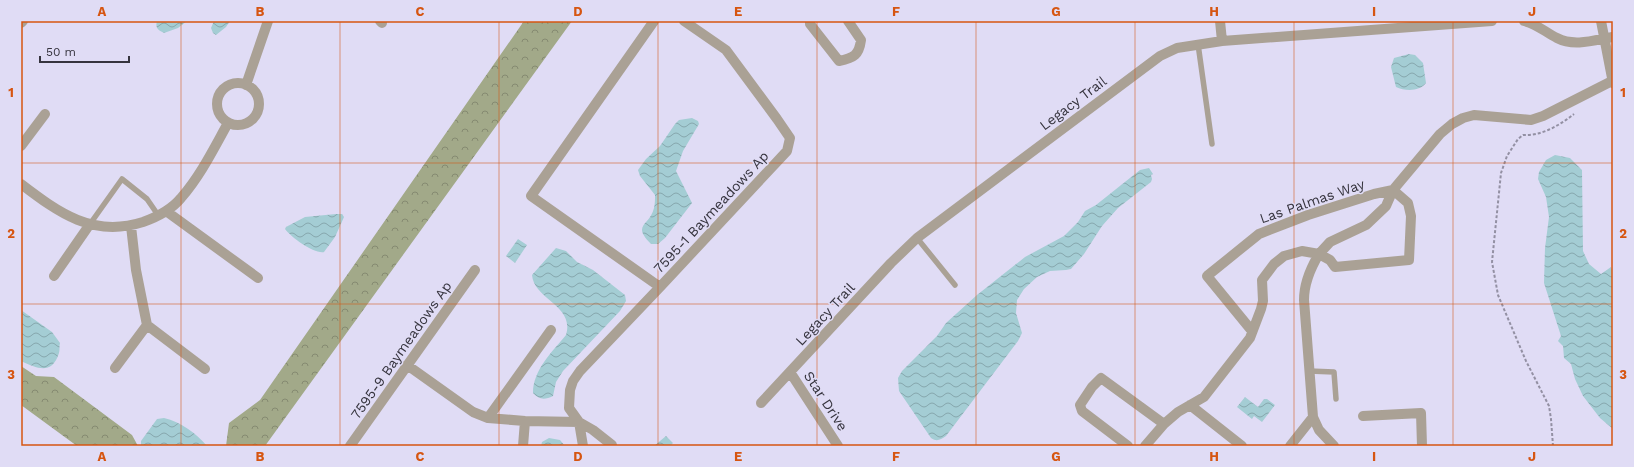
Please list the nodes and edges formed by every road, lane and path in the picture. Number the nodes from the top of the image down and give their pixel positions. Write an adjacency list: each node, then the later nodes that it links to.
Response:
1 (268, 21): 14 (street)
2 (654, 21): 31 (street, 7595-1 Baymeadows Ap)
3 (684, 21): 31 (street, 7595-1 Baymeadows Ap)
4 (810, 21): 5 (street)
5 (848, 21)
6 (1220, 21): 11 (street)
7 (1492, 21): 11 (street, Legacy Trail)
8 (1524, 21): 10 (street)
9 (1601, 21): 10 (street)
10 (1609, 38): 13 (street)
11 (1222, 41): 12 (street, Legacy Trail)
12 (1198, 44): 18 (lane); 25 (street, Legacy Trail)
13 (1613, 82): 21 (street)
14 (246, 85): 17 (street); 17 (street)
15 (1575, 113): 60 (path)
16 (44, 114): 19 (street)
17 (228, 122): 22 (street)
18 (1212, 144)
19 (21, 146)
20 (21, 184): 23 (street)
21 (1393, 190): 26 (street); 26 (street); 34 (street, Las Palmas Way)
22 (162, 213): 23 (lane); 24 (street); 29 (street)
23 (90, 224): 24 (street); 28 (street)
24 (131, 226): 32 (street)
25 (917, 238): 30 (lane); 39 (street, Legacy Trail)
26 (1319, 254): 34 (street); 38 (street)
27 (475, 270): 35 (street, 7595-9 Baymeadows Ap)
28 (54, 276)
29 (258, 278)
30 (955, 285)
31 (660, 287): 47 (street)
32 (147, 325): 36 (street); 37 (street)
33 (551, 330): 45 (street)
34 (1252, 331): 42 (street)
35 (407, 365): 45 (street); 49 (street, 7595-9 Baymeadows Ap)
36 (115, 368)
37 (205, 369)
38 (1309, 371): 40 (lane); 44 (street)
39 (790, 372): 41 (street, Legacy Trail); 53 (street, Star Drive)
40 (1336, 399)
41 (761, 403)
42 (1190, 405): 48 (street); 56 (street)
43 (1363, 416): 59 (street)
44 (1313, 417): 57 (street); 58 (street)
45 (488, 418): 46 (street)
46 (525, 421): 47 (street); 51 (street)
47 (579, 422): 50 (street); 52 (street)
48 (1164, 424): 54 (street); 55 (street)
49 (354, 445)
50 (612, 445)
51 (523, 446)
52 (583, 446)
53 (838, 446)
54 (1128, 446)
55 (1145, 446)
56 (1242, 446)
57 (1290, 446)
58 (1334, 446)
59 (1422, 446)
60 (1553, 446)

